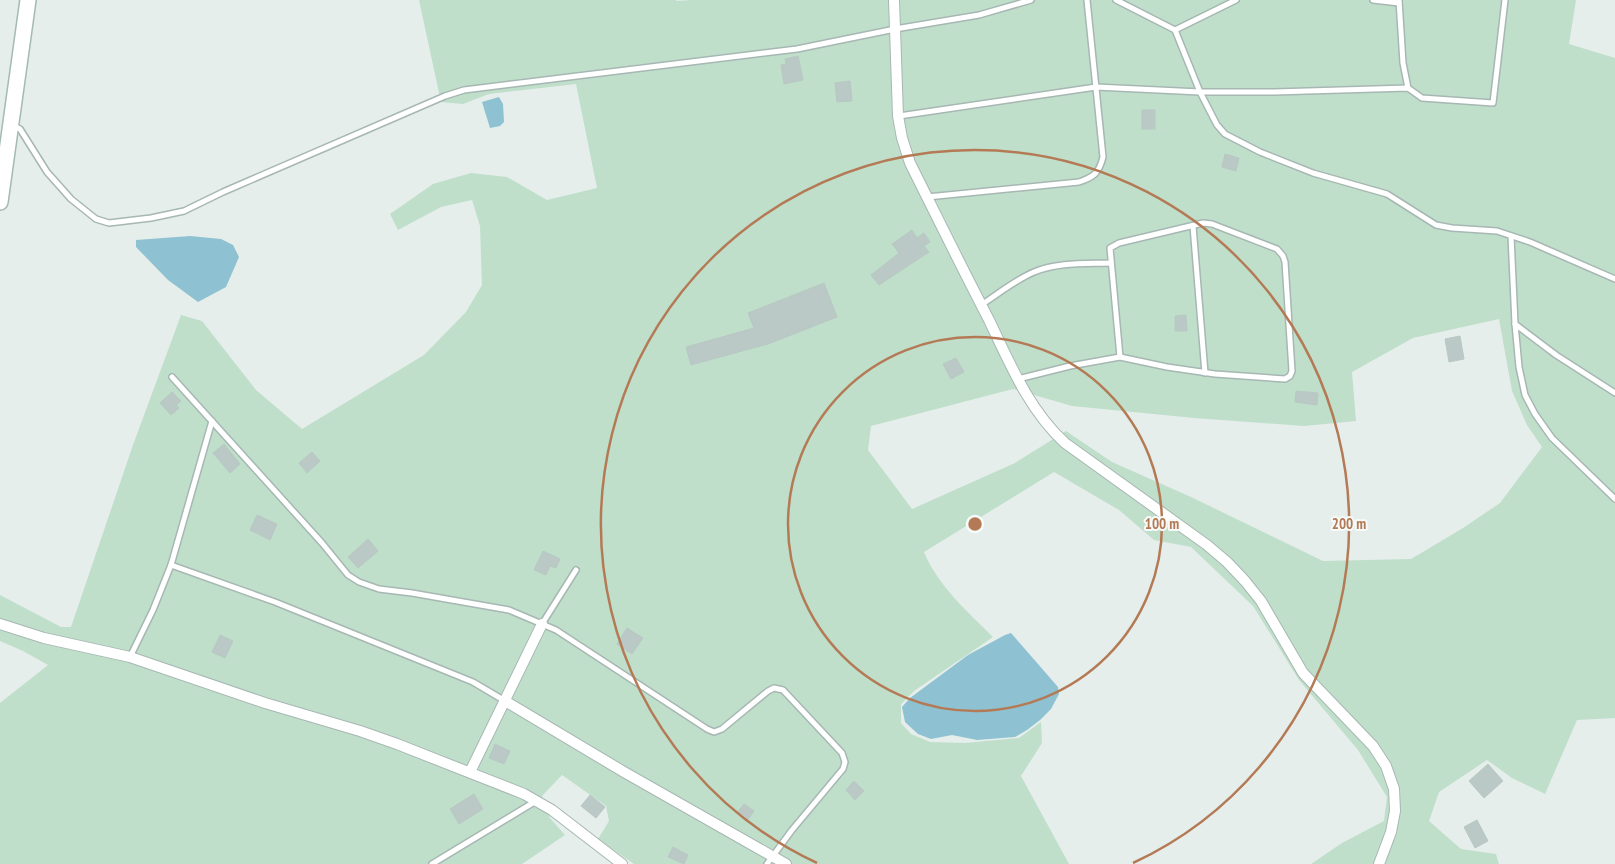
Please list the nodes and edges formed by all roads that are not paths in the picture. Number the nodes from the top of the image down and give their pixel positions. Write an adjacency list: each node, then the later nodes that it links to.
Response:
1 (28, 0): 16 (main road)
2 (894, 0): 10 (street)
3 (1032, 0): 10 (lane)
4 (1087, 0): 12 (lane)
5 (1116, 0): 11 (lane)
6 (1236, 0): 11 (lane)
7 (1373, 0): 9 (lane)
8 (1505, 0): 13 (lane)
9 (1399, 1): 13 (lane)
10 (895, 28): 15 (street); 16 (lane)
11 (1175, 30): 14 (lane)
12 (1096, 87): 14 (lane); 15 (lane); 17 (lane)
13 (1408, 88): 14 (lane)
14 (1200, 92): 20 (lane)
15 (898, 116): 17 (street)
16 (11, 125): 18 (main road)
17 (927, 196): 23 (street)
18 (0, 202)
19 (1193, 226): 21 (lane); 26 (lane); 26 (lane)
20 (1510, 236): 22 (lane); 24 (lane)
21 (1111, 263): 23 (lane); 25 (lane)
22 (1615, 279)
23 (981, 305): 28 (street)
24 (1515, 324): 29 (lane); 31 (lane)
25 (1120, 357): 26 (lane); 28 (lane)
26 (1205, 373)
27 (172, 377): 30 (lane)
28 (1018, 379): 44 (street)
29 (1615, 393)
30 (212, 421): 32 (lane); 35 (lane)
31 (1615, 499)
32 (171, 565): 36 (lane); 37 (lane)
33 (576, 570): 35 (lane)
34 (0, 624): 36 (street)
35 (542, 624): 37 (street); 40 (lane)
36 (130, 657): 38 (street)
37 (505, 701): 38 (street); 40 (street)
38 (470, 772): 39 (street)
39 (536, 801): 41 (lane); 42 (street)
40 (770, 860): 43 (street)
41 (432, 864)
42 (622, 864)
43 (786, 864)
44 (1379, 864)

